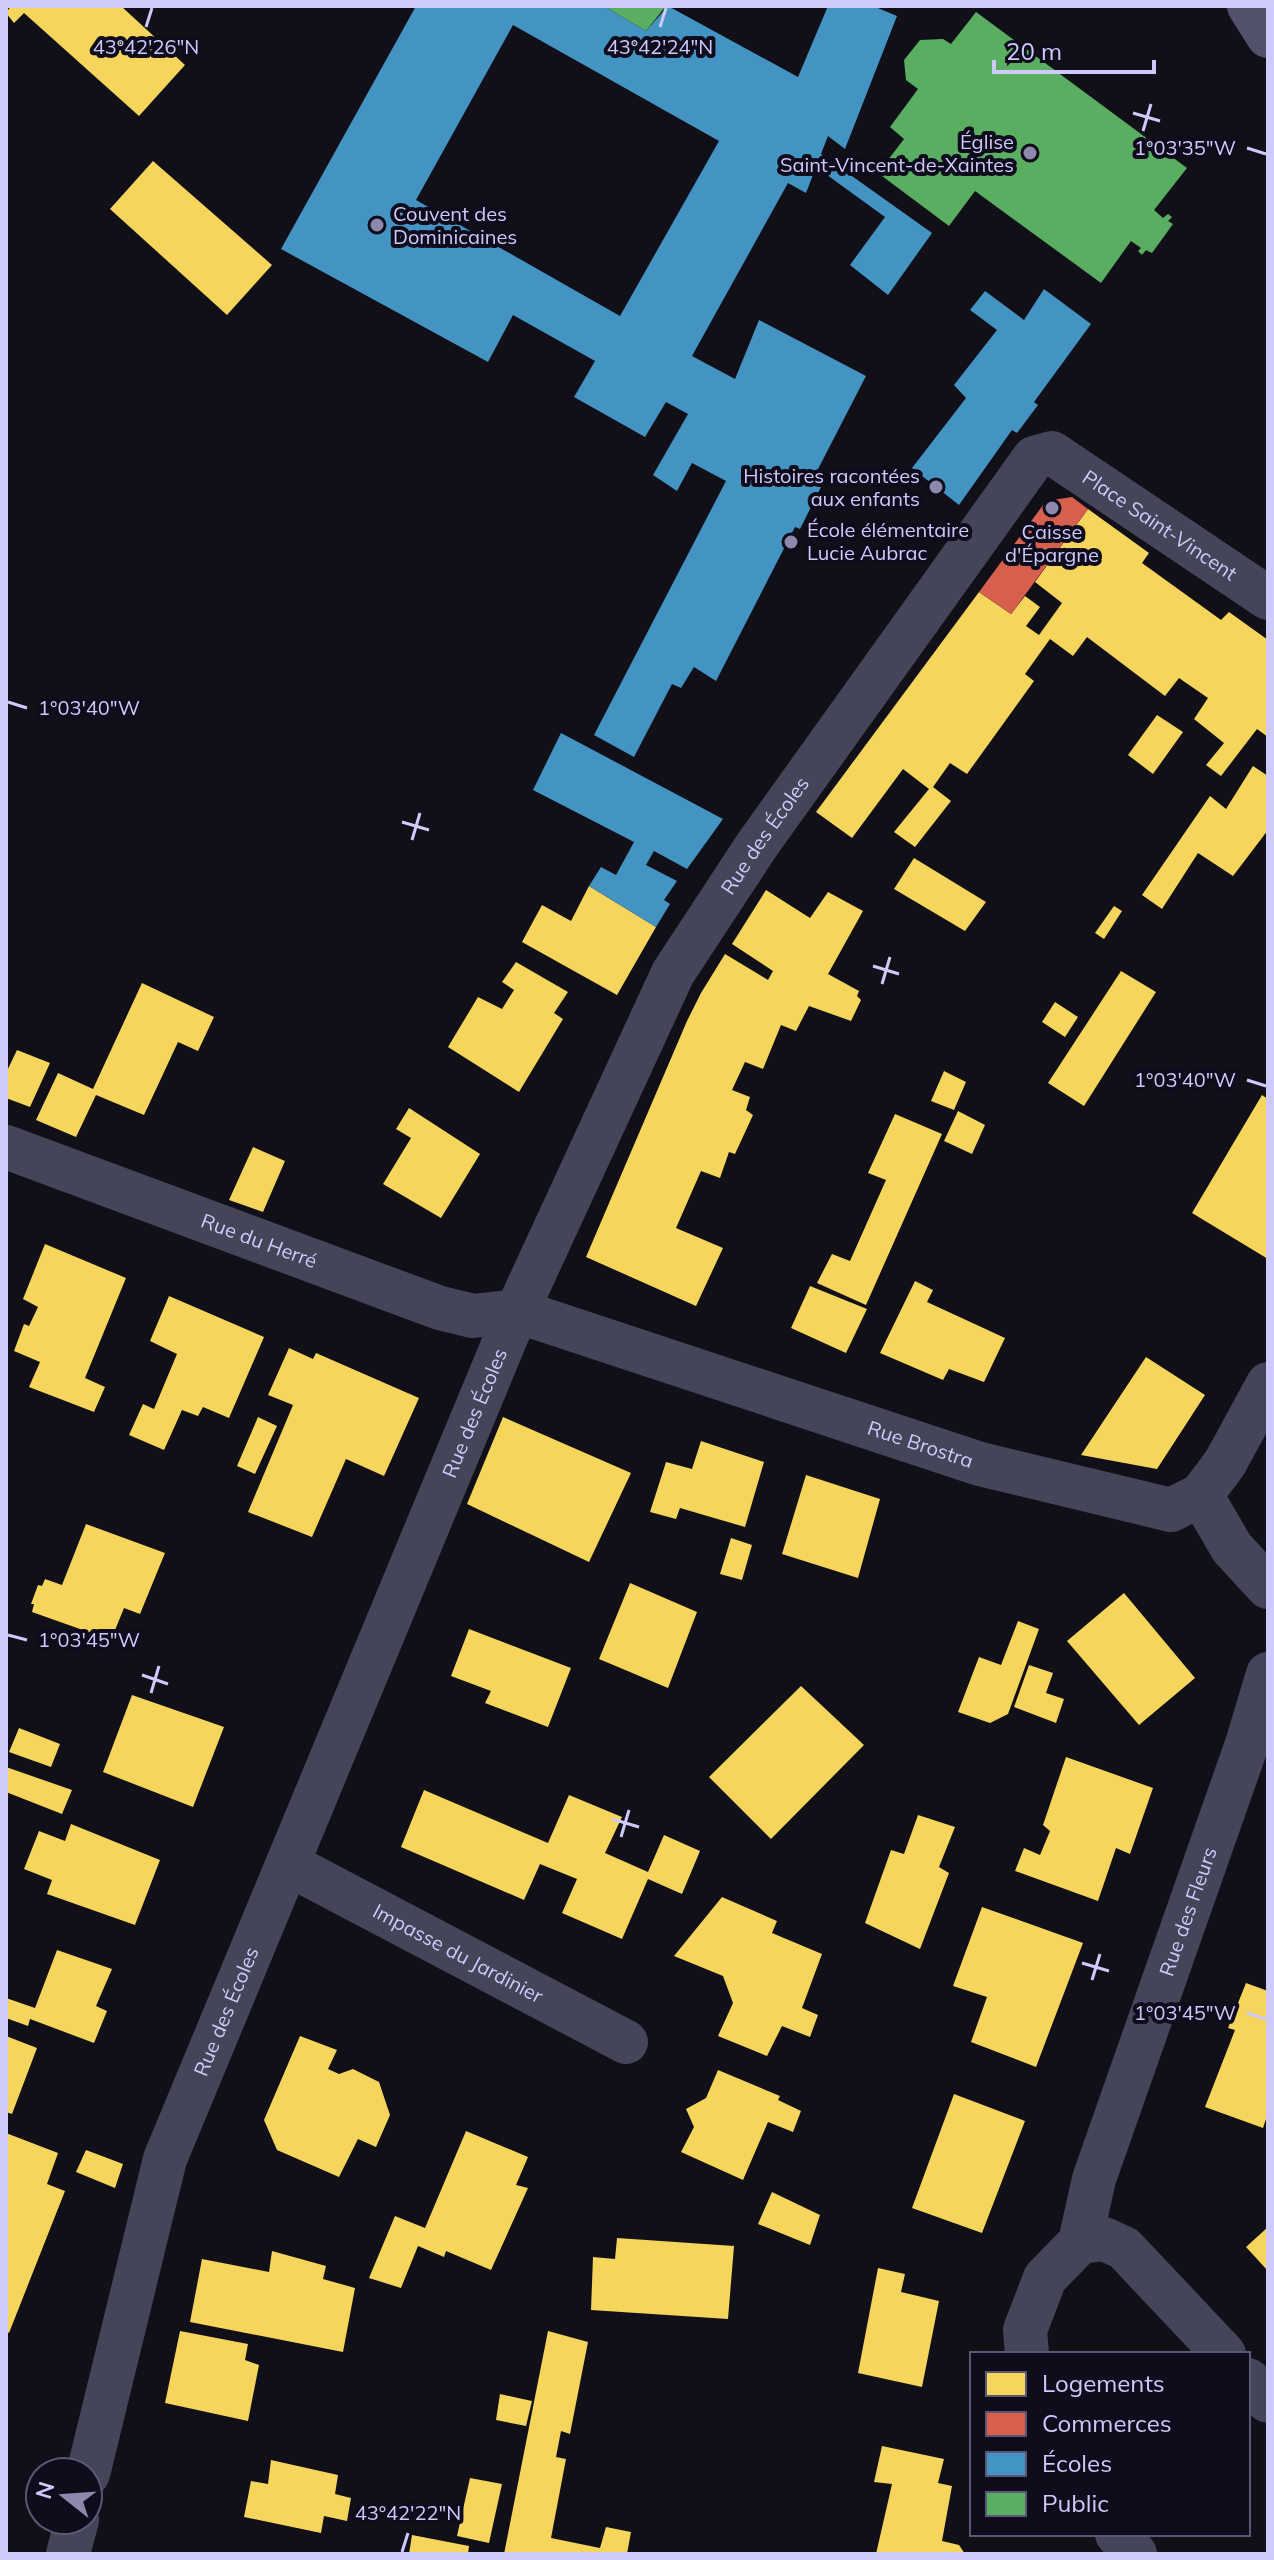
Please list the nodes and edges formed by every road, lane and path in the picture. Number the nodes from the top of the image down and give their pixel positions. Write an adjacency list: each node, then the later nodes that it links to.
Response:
1 (1249, 6): 2 (main road)
2 (1268, 36)
3 (1052, 453): 4 (street, Place Saint-Vincent); 6 (street, Rue des Écoles)
4 (1268, 598)
5 (6, 1147): 6 (street, Rue du Herré)
6 (517, 1311): 8 (street, Rue Brostra); 11 (street, Rue des Écoles)
7 (1268, 1384): 8 (street)
8 (1201, 1495): 9 (street)
9 (1268, 1587)
10 (1268, 1674): 13 (street, Rue des Fleurs)
11 (288, 1864): 12 (street, Impasse du Jardinier); 18 (street, Rue des Écoles)
12 (626, 2042)
13 (1080, 2242): 14 (street); 15 (street)
14 (1027, 2352)
15 (1222, 2352)
16 (1250, 2382): 17 (street)
17 (1268, 2401)
18 (92, 2456)
19 (1119, 2536): 20 (street)
20 (1135, 2554)

